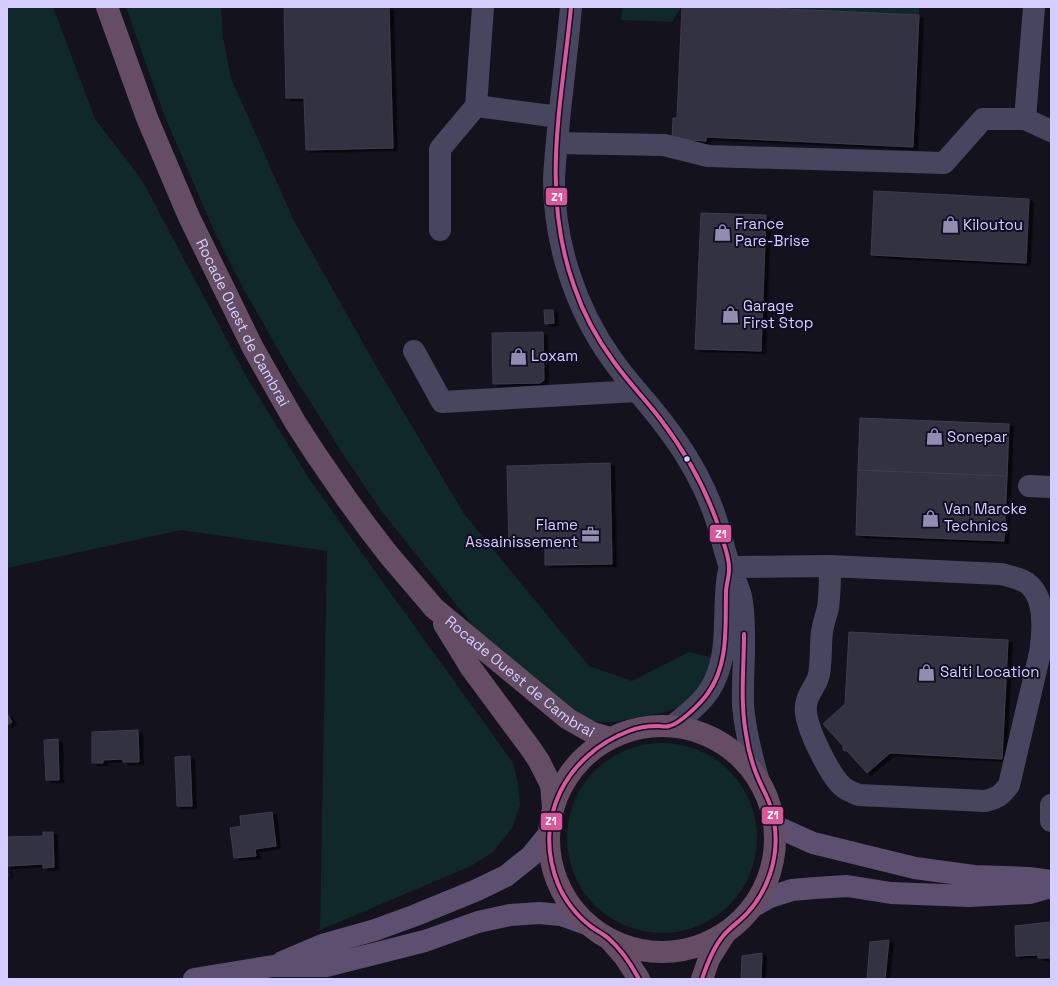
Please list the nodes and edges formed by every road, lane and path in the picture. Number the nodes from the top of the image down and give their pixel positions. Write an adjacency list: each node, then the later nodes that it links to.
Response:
1 (107, 7): 17 (highway, Rocade Ouest de Cambrai)
2 (483, 7): 5 (street)
3 (571, 7): 6 (street)
4 (1034, 7): 7 (street)
5 (476, 106): 6 (street); 10 (street)
6 (560, 117): 9 (street)
7 (1025, 119): 8 (street); 9 (street)
8 (1051, 131)
9 (557, 143): 12 (street)
10 (440, 230)
11 (414, 351): 12 (street)
12 (637, 391): 16 (street)
13 (1029, 486): 14 (street)
14 (1051, 487)
15 (830, 566): 16 (street); 18 (street); 18 (street)
16 (730, 567): 19 (street); 21 (street)
17 (434, 608): 20 (highway, Rocade Ouest de Cambrai); 23 (highway, Rocade Ouest de Cambrai)
18 (1047, 632)
19 (672, 726): 20 (highway); 21 (highway)
20 (610, 738): 23 (highway)
21 (758, 778): 25 (highway)
22 (1051, 805): 24 (street)
23 (553, 808): 26 (highway)
24 (1051, 821)
25 (775, 826): 27 (main road); 29 (highway)
26 (549, 834): 30 (highway); 33 (main road)
27 (1051, 881)
28 (1051, 887): 29 (main road)
29 (752, 907): 31 (highway)
30 (589, 925): 32 (highway); 33 (main road)
31 (727, 931): 32 (highway); 36 (highway)
32 (608, 938): 35 (highway)
33 (273, 966): 34 (main road)
34 (194, 979)
35 (639, 979)
36 (702, 979)

